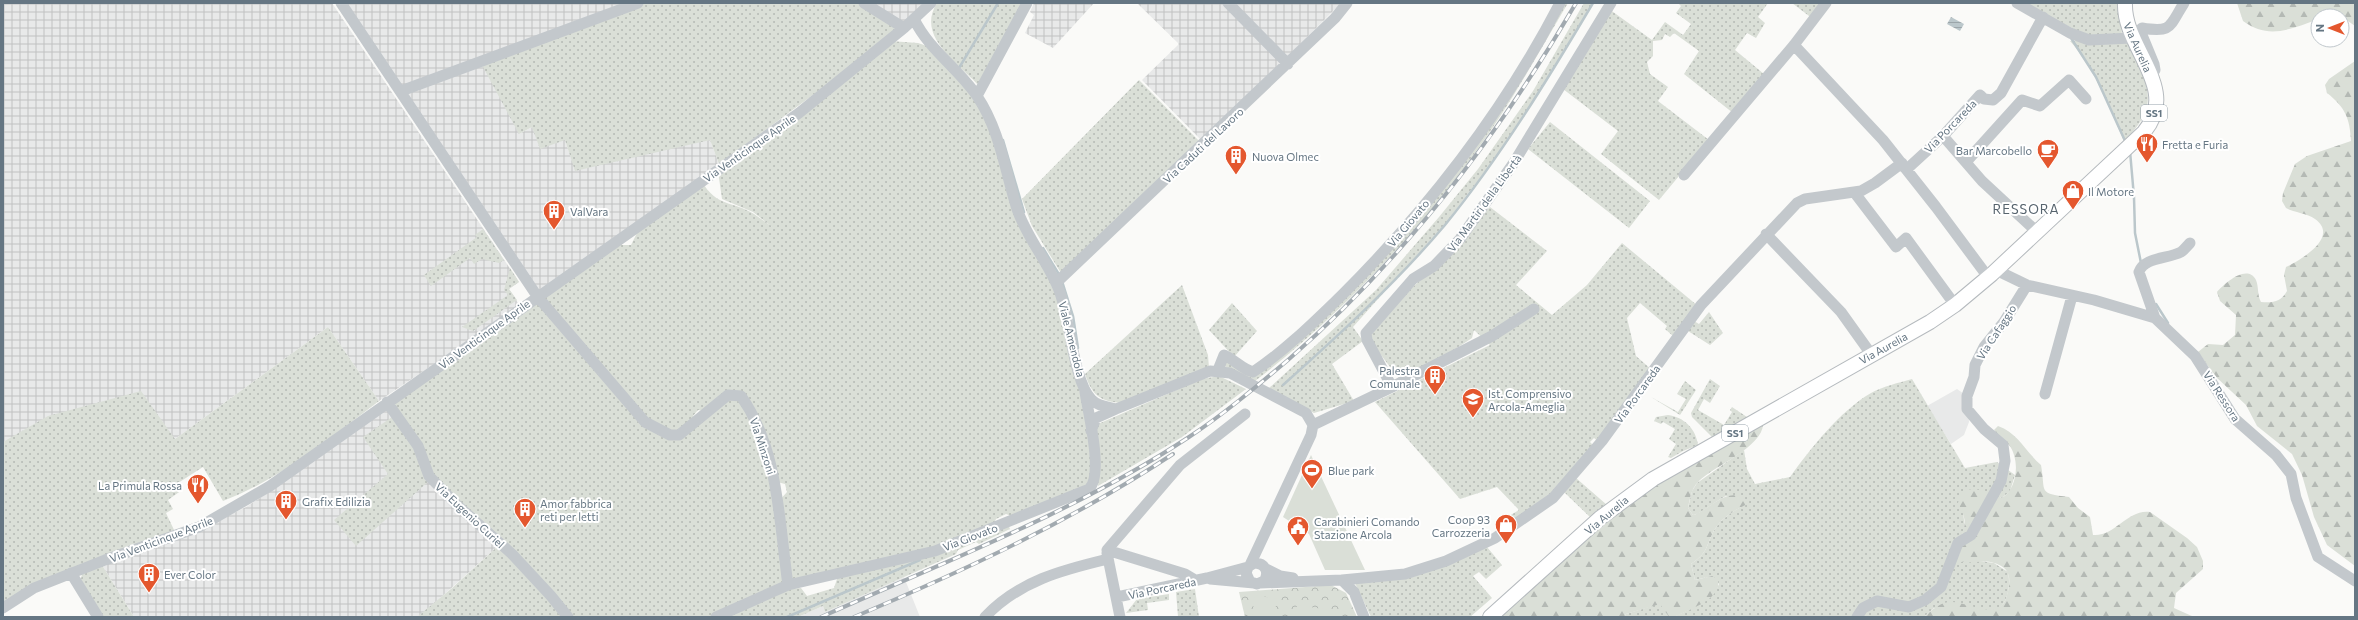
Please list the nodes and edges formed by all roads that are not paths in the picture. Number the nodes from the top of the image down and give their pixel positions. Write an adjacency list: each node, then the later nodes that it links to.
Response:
1 (341, 3): 21 (street)
2 (638, 3): 21 (street)
3 (864, 3): 16 (street)
4 (931, 3): 14 (street, Via Venticinque Aprile)
5 (1027, 3): 22 (street)
6 (1228, 3): 19 (street)
7 (1347, 3): 19 (street, Via Caduti del Lavoro)
8 (1560, 3): 41 (street, Via Giovato)
9 (1611, 3): 43 (street, Via Martiri della Libertà)
10 (1826, 3): 18 (street)
11 (2017, 3): 15 (street)
12 (2125, 3): 17 (main road, Via Aurelia / SS1)
13 (2184, 3): 20 (street)
14 (914, 19): 16 (street, Via Venticinque Aprile); 22 (street, Viale Amendola)
15 (2041, 20): 17 (street); 24 (street, Via Porcareda)
16 (904, 28): 35 (street, Via Venticinque Aprile)
17 (2132, 38): 20 (main road, Via Aurelia / SS1)
18 (1794, 45): 26 (street); 27 (street)
19 (1288, 64): 33 (street, Via Caduti del Lavoro)
20 (2151, 76): 29 (main road, Via Aurelia / SS1)
21 (401, 91): 35 (street)
22 (980, 91): 33 (street, Viale Amendola)
23 (2086, 99): 25 (street)
24 (1943, 136): 25 (street); 26 (street, Via Porcareda)
25 (1966, 162): 29 (street)
26 (1904, 166): 28 (street, Via Porcareda); 32 (street)
27 (1684, 175)
28 (1854, 192): 30 (street, Via Porcareda); 37 (street)
29 (2036, 231): 32 (main road, Via Aurelia / SS1)
30 (1766, 234): 40 (street); 57 (street, Via Porcareda)
31 (2190, 243): 39 (street)
32 (1992, 274): 34 (street, Via Ressora); 37 (main road, Via Aurelia / SS1)
33 (1060, 280): 42 (street, Viale Amendola)
34 (2027, 285): 36 (street, Via Ressora); 71 (street, Via Cafaggio)
35 (537, 296): 45 (street, Via Venticinque Aprile); 61 (street, Via Minzoni)
36 (2072, 296): 39 (street, Via Ressora); 44 (street)
37 (1955, 305): 40 (main road, Via Aurelia / SS1)
38 (1534, 309): 43 (street)
39 (2155, 318): 59 (street, Via Ressora)
40 (1871, 354): 70 (main road, Via Aurelia / SS1)
41 (1218, 370): 46 (street); 48 (street)
42 (1084, 386): 46 (street, Viale Amendola); 49 (street, Via Giovato)
43 (1392, 387): 48 (street)
44 (2045, 394)
45 (387, 402): 54 (street, Via Venticinque Aprile); 65 (street, Via Eugenio Curiel)
46 (1116, 409): 49 (street)
47 (1245, 414): 51 (street)
48 (1313, 425): 50 (street)
49 (1091, 431): 61 (street, Via Giovato)
50 (1263, 540): 52 (street); 53 (street)
51 (1108, 554): 56 (street); 62 (street); 67 (street)
52 (1249, 566): 53 (street); 55 (street); 60 (street)
53 (1264, 566): 58 (street); 60 (street)
54 (71, 574): 63 (street, Via Venticinque Aprile); 64 (street)
55 (1207, 578): 56 (street, Via Porcareda); 60 (street)
56 (1196, 580): 62 (street, Via Porcareda)
57 (1342, 580): 58 (street, Via Porcareda); 69 (street)
58 (1306, 581): 60 (street)
59 (2355, 581)
60 (1257, 583)
61 (788, 585): 66 (street)
62 (1116, 597): 68 (street)
63 (3, 608)
64 (98, 617)
65 (568, 617)
66 (716, 617)
67 (985, 617)
68 (1120, 617)
69 (1364, 617)
70 (1490, 617)
71 (1857, 617)

